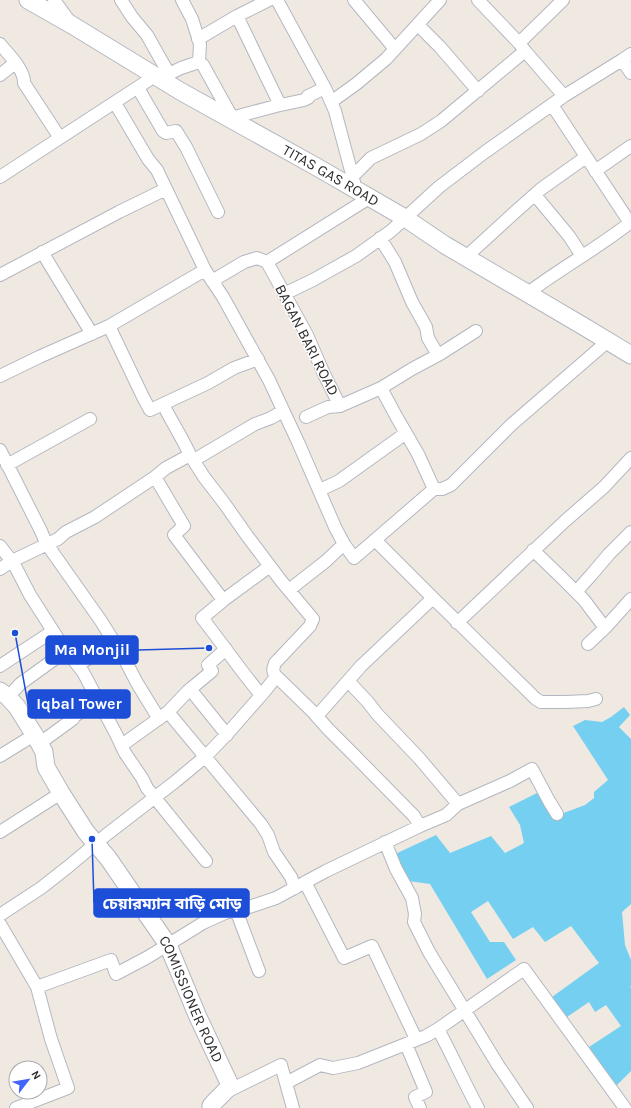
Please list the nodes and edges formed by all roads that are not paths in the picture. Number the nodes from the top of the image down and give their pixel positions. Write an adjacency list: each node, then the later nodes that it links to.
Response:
1 (28, 0): 12 (street, TITAS GAS ROAD)
2 (54, 0): 12 (street)
3 (121, 0): 23 (street)
4 (182, 0): 14 (street)
5 (269, 0): 11 (street)
6 (277, 0): 25 (street)
7 (354, 0): 17 (street)
8 (440, 0): 13 (street)
9 (478, 0): 16 (street)
10 (562, 0): 16 (street)
11 (237, 16): 14 (street); 30 (street)
12 (72, 25): 23 (street, TITAS GAS ROAD)
13 (418, 25): 17 (street); 26 (street)
14 (198, 39): 19 (street)
15 (0, 44): 20 (street)
16 (522, 47): 26 (street); 27 (street)
17 (395, 49): 28 (street)
18 (627, 57): 21 (street); 27 (street)
19 (198, 62): 23 (street); 32 (street)
20 (15, 63): 22 (street); 33 (street)
21 (631, 74)
22 (0, 75)
23 (161, 76): 24 (street); 32 (street, TITAS GAS ROAD)
24 (138, 88): 29 (street); 41 (street)
25 (325, 88): 28 (street); 30 (street)
26 (478, 91): 38 (street)
27 (564, 96): 31 (street)
28 (331, 102): 38 (street)
29 (115, 103): 33 (street); 39 (street)
30 (280, 105): 32 (street)
31 (552, 105): 35 (street); 42 (street)
32 (233, 120): 38 (street, TITAS GAS ROAD)
33 (60, 138): 37 (street)
34 (631, 146): 36 (street)
35 (586, 157): 36 (street); 40 (street)
36 (595, 171): 43 (street)
37 (0, 177)
38 (360, 188): 42 (street, TITAS GAS ROAD); 48 (street)
39 (166, 189): 45 (street); 49 (street)
40 (534, 195): 46 (street); 47 (street)
41 (218, 212)
42 (405, 218): 44 (street); 47 (street, TITAS GAS ROAD)
43 (630, 223): 46 (street)
44 (380, 238): 53 (street); 58 (street)
45 (42, 252): 50 (street); 56 (street)
46 (582, 256): 52 (street)
47 (466, 257): 52 (street, TITAS GAS ROAD)
48 (267, 262): 51 (street); 53 (street, BAGAN BARI ROAD)
49 (205, 270): 51 (street); 54 (street)
50 (0, 275)
51 (212, 281): 60 (street)
52 (528, 293): 57 (street, TITAS GAS ROAD)
53 (284, 294): 64 (street, BAGAN BARI ROAD)
54 (109, 326): 56 (street); 63 (street)
55 (476, 331): 58 (street)
56 (92, 334): 61 (street)
57 (608, 341): 59 (street, TITAS GAS ROAD); 75 (street)
58 (438, 355): 62 (street)
59 (631, 355)
60 (258, 359): 63 (street); 65 (street)
61 (0, 376)
62 (381, 388): 64 (street); 68 (street)
63 (162, 404): 70 (street)
64 (340, 406): 66 (street, BAGAN BARI ROAD)
65 (283, 411): 70 (street); 74 (street)
66 (306, 417)
67 (90, 419): 72 (street)
68 (406, 434): 74 (street); 75 (street)
69 (0, 450): 72 (street)
70 (192, 457): 73 (street); 83 (street)
71 (631, 458): 81 (street)
72 (8, 465): 78 (street)
73 (155, 477): 78 (street); 89 (street)
74 (320, 490): 79 (street)
75 (434, 490): 77 (street)
76 (631, 532): 86 (street)
77 (375, 540): 79 (street); 87 (street)
78 (46, 543): 82 (street); 93 (street)
79 (344, 544): 85 (street)
80 (0, 546): 82 (street)
81 (533, 550): 86 (street); 90 (street)
82 (12, 561): 84 (street); 92 (street)
83 (270, 566): 85 (street); 89 (street)
84 (0, 569)
85 (289, 590): 99 (street)
86 (576, 592): 91 (street)
87 (433, 598): 90 (street); 100 (street)
88 (631, 599): 91 (street)
89 (223, 600): 95 (street)
90 (457, 623): 104 (street)
91 (605, 628): 94 (street)
92 (53, 631): 96 (street); 98 (street)
93 (114, 642): 97 (street); 106 (street)
94 (588, 644)
95 (226, 649): 101 (street); 103 (street)
96 (67, 650): 97 (street); 102 (street)
97 (78, 665): 105 (street)
98 (0, 666)
99 (276, 676): 103 (street); 107 (street)
100 (348, 681): 107 (street); 115 (street)
101 (190, 689): 106 (street); 108 (street)
102 (4, 694): 109 (street, COMISSIONER ROAD)
103 (261, 695): 108 (street)
104 (596, 698)
105 (98, 701): 109 (street); 110 (street)
106 (163, 715): 110 (street); 112 (street)
107 (317, 716): 117 (street)
108 (227, 735): 112 (street)
109 (37, 738): 111 (street); 113 (street, COMISSIONER ROAD)
110 (122, 745): 114 (street)
111 (0, 756)
112 (206, 756): 114 (street); 122 (street)
113 (61, 793): 118 (street); 120 (street, COMISSIONER ROAD)
114 (155, 797): 120 (street); 121 (street)
115 (458, 804): 116 (street); 117 (street)
116 (557, 814)
117 (420, 826): 119 (street)
118 (0, 832)
119 (385, 842): 122 (street); 129 (street)
120 (96, 844): 124 (street); 126 (street, COMISSIONER ROAD)
121 (206, 861)
122 (300, 885): 123 (street); 131 (street)
123 (236, 910): 126 (street); 127 (street)
124 (0, 915)
125 (0, 924): 128 (street)
126 (168, 945): 128 (street); 133 (street, COMISSIONER ROAD)
127 (259, 971)
128 (36, 987): 135 (street)
129 (464, 1010): 130 (street); 134 (street); 139 (street)
130 (438, 1029): 131 (street); 138 (street)
131 (411, 1042): 132 (street); 137 (street)
132 (286, 1083): 133 (street); 136 (street)
133 (217, 1101)
134 (626, 1104)
135 (16, 1108)
136 (293, 1108)
137 (420, 1108)
138 (478, 1108)
139 (527, 1108)

